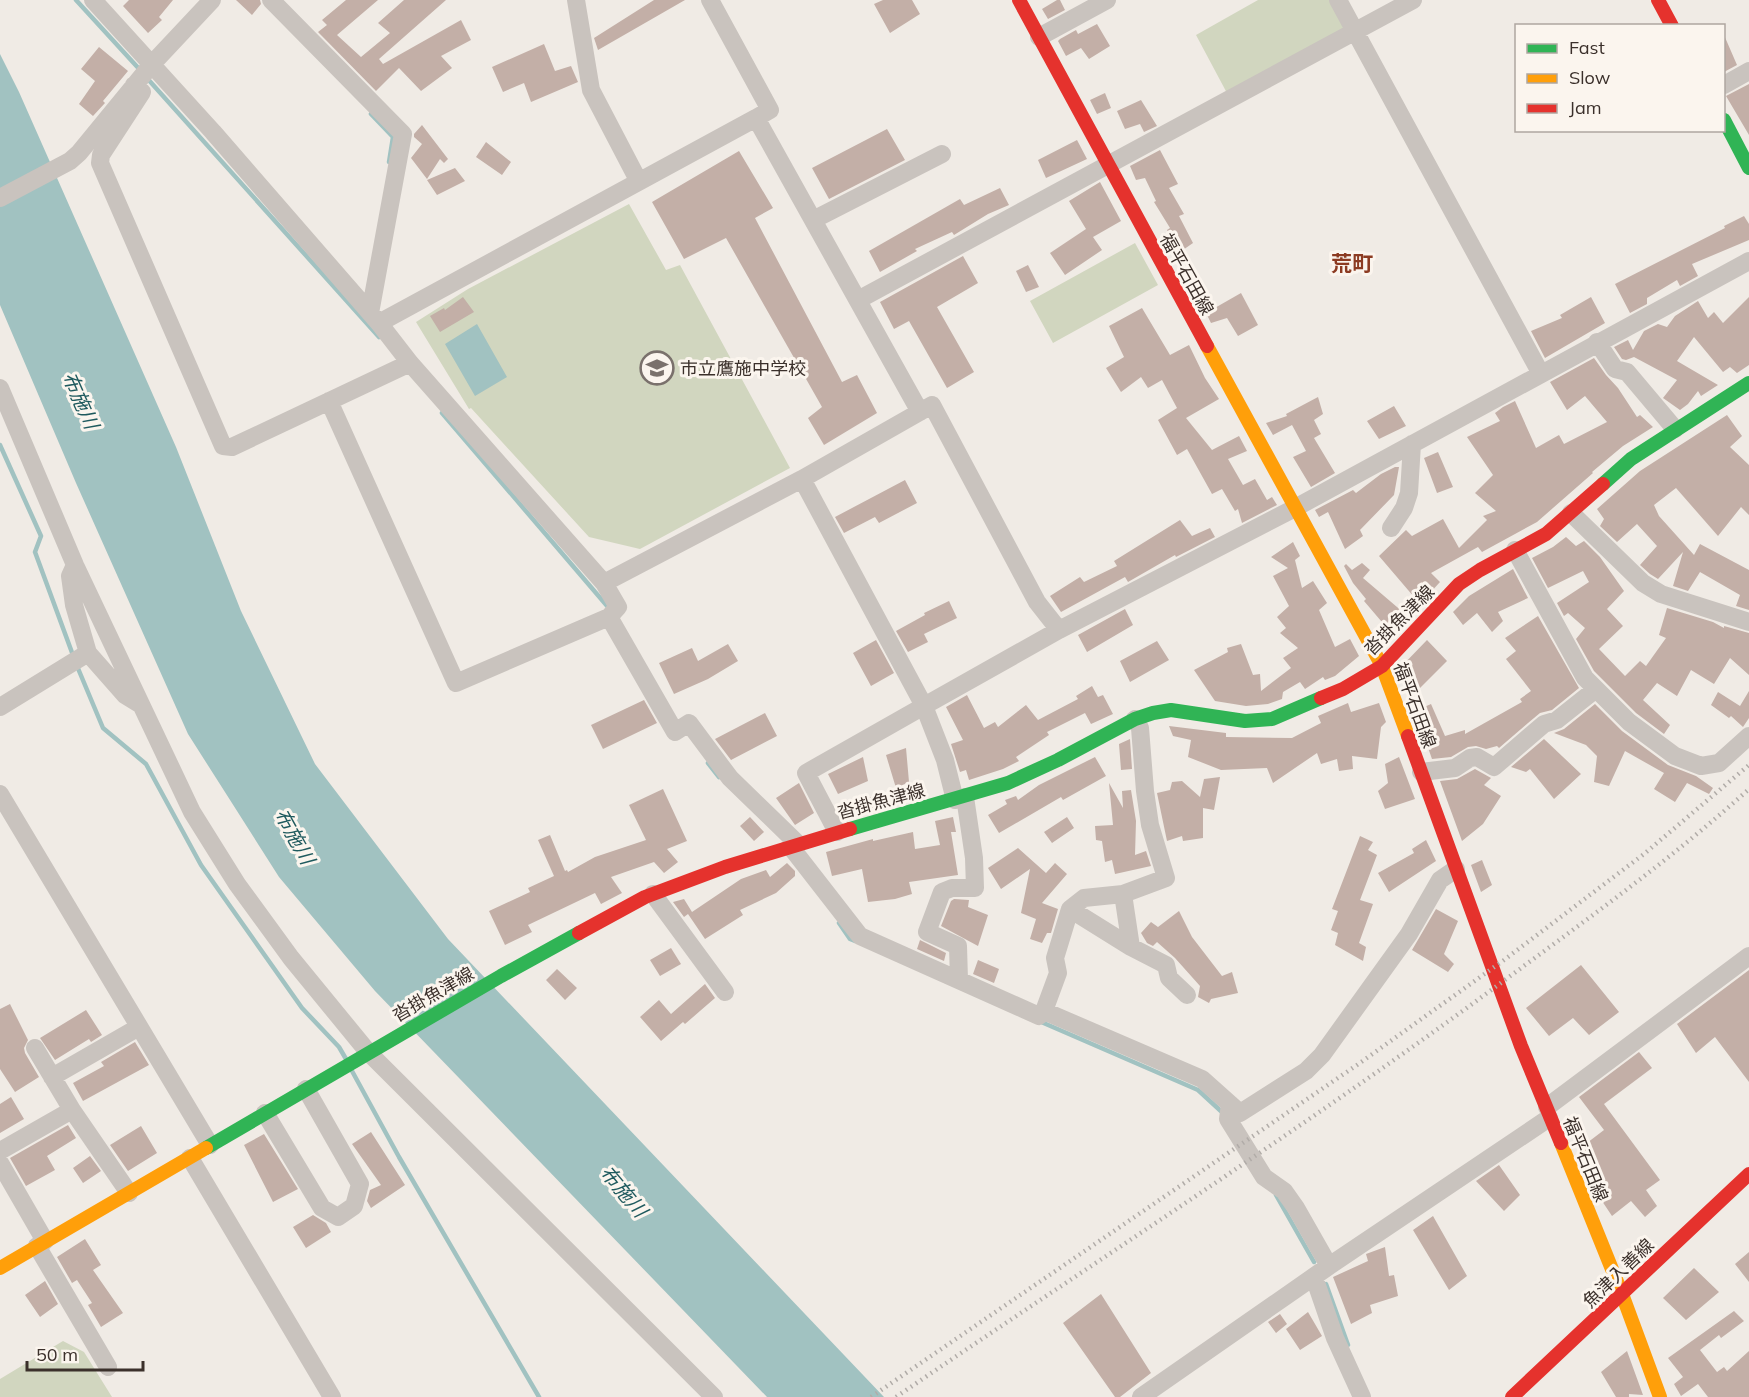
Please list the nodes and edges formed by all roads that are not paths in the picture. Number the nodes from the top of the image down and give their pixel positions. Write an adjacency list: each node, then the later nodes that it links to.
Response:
1 (93, 0): 14 (street)
2 (212, 0): 14 (street)
3 (271, 0): 28 (street)
4 (576, 0): 23 (street)
5 (710, 0): 18 (street)
6 (1107, 0): 13 (street)
7 (1338, 0): 12 (street)
8 (1413, 0): 12 (street)
9 (1658, 0): 11 (main road)
10 (1028, 3): 13 (main road, 福平石田線)
11 (1671, 24)
12 (1354, 32): 21 (street); 31 (street)
13 (1039, 37): 21 (main road, 福平石田線)
14 (152, 64): 17 (street); 28 (street)
15 (1749, 71): 16 (street)
16 (1725, 84)
17 (134, 85): 24 (street); 34 (street)
18 (756, 117): 23 (street); 25 (street)
19 (1725, 122): 22 (main road)
20 (942, 154): 25 (street)
21 (1107, 164): 27 (street); 39 (main road, 福平石田線)
22 (1749, 168)
23 (638, 180): 28 (street)
24 (0, 198)
25 (813, 220): 27 (street)
26 (1749, 261): 29 (street)
27 (858, 300): 35 (street)
28 (374, 318): 30 (street)
29 (1597, 342): 31 (street); 36 (street)
30 (410, 363): 34 (street); 44 (street)
31 (1541, 374): 37 (street)
32 (1749, 382): 36 (main road, 沓掛魚津線)
33 (0, 388): 43 (street)
34 (329, 401): 45 (street)
35 (920, 412): 38 (street); 47 (street)
36 (1675, 429): 40 (main road, 沓掛魚津線)
37 (1412, 444): 39 (street); 41 (street)
38 (802, 479): 44 (street); 52 (street)
39 (1294, 508): 47 (street); 49 (main road, 福平石田線)
40 (1571, 513): 42 (main road, 沓掛魚津線); 46 (street)
41 (1391, 528)
42 (1515, 550): 49 (main road, 沓掛魚津線); 50 (street)
43 (75, 565): 48 (street); 51 (street)
44 (604, 583): 45 (street)
45 (609, 617): 60 (street)
46 (1749, 622)
47 (1059, 630): 52 (street)
48 (88, 653): 51 (street); 53 (street)
49 (1382, 666): 54 (main road, 沓掛魚津線); 56 (main road, 福平石田線)
50 (1596, 689): 55 (street); 56 (street)
51 (141, 705): 73 (street)
52 (924, 706): 58 (street); 59 (street)
53 (0, 707)
54 (1135, 719): 58 (main road, 沓掛魚津線); 63 (street)
55 (1749, 736)
56 (1421, 772): 61 (main road, 福平石田線)
57 (0, 794): 71 (street)
58 (960, 798): 59 (main road, 沓掛魚津線); 67 (street)
59 (837, 832): 60 (main road, 沓掛魚津線)
60 (794, 845): 62 (main road, 沓掛魚津線); 67 (street)
61 (1456, 869): 76 (street); 78 (main road, 福平石田線)
62 (653, 894): 68 (street); 73 (main road, 沓掛魚津線)
63 (1123, 894): 64 (street); 65 (street)
64 (1070, 909): 65 (street); 70 (street)
65 (1131, 947): 69 (street)
66 (1749, 956): 78 (street)
67 (959, 980): 70 (street)
68 (725, 992)
69 (1186, 995)
70 (1044, 1011): 76 (street)
71 (139, 1027): 74 (street); 80 (street)
72 (35, 1048): 74 (street)
73 (368, 1052): 75 (main road, 沓掛魚津線); 92 (street)
74 (52, 1077): 77 (street)
75 (306, 1089): 79 (main road, 沓掛魚津線); 79 (street)
76 (1230, 1104): 88 (street)
77 (72, 1110): 81 (street); 85 (street)
78 (1548, 1112): 88 (street); 89 (main road, 福平石田線)
79 (265, 1113): 80 (main road, 沓掛魚津線)
80 (210, 1145): 82 (main road, 沓掛魚津線)
81 (0, 1151)
82 (190, 1158): 85 (main road, 沓掛魚津線); 91 (street)
83 (0, 1163): 86 (street)
84 (1749, 1174): 89 (main road, 魚津入善線)
85 (129, 1193): 86 (main road, 沓掛魚津線)
86 (41, 1244): 87 (main road, 沓掛魚津線); 90 (street)
87 (0, 1268)
88 (1322, 1272): 93 (street); 94 (street)
89 (1622, 1294): 95 (main road, 魚津入善線); 96 (main road, 福平石田線)
90 (108, 1367)
91 (332, 1397)
92 (714, 1397)
93 (1141, 1397)
94 (1362, 1397)
95 (1512, 1397)
96 (1660, 1397)

